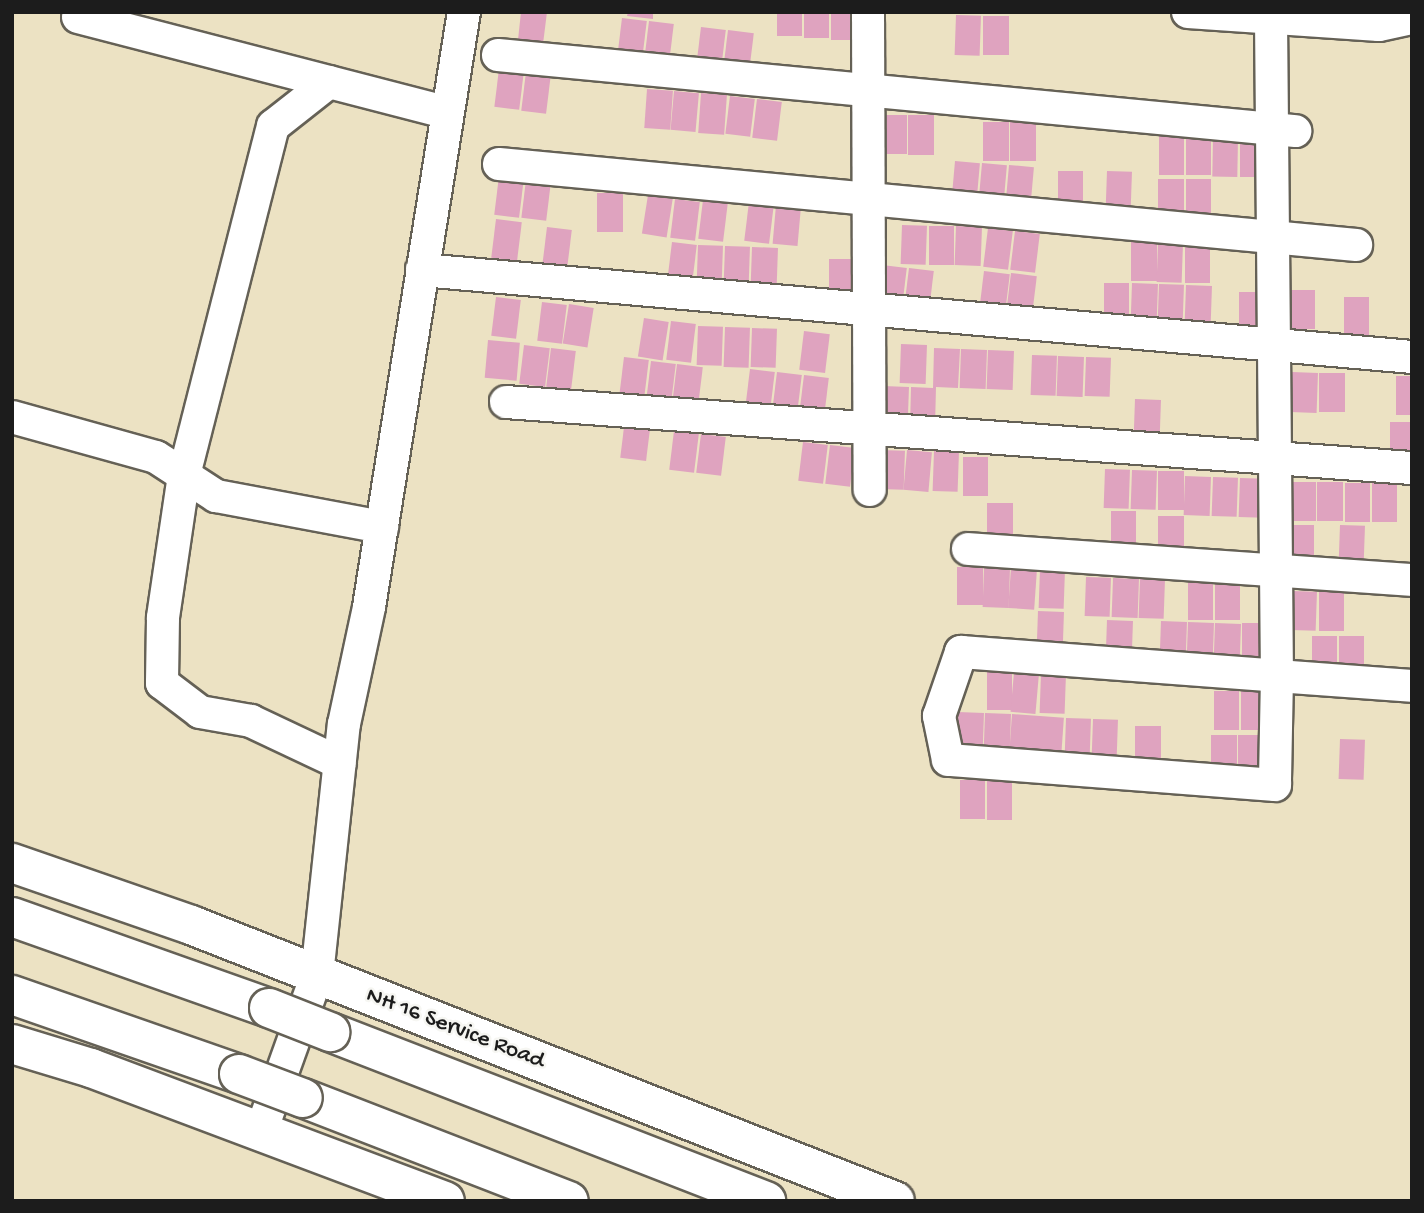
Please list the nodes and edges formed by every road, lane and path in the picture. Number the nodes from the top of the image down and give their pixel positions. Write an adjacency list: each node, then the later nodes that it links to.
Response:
1 (464, 12): 10 (street)
2 (868, 12): 9 (street)
3 (1188, 12): 5 (street)
4 (71, 14): 8 (street)
5 (1270, 18): 6 (street); 11 (street)
6 (1412, 18)
7 (498, 55): 9 (street)
8 (329, 82): 10 (street); 25 (street)
9 (868, 90): 11 (street); 13 (street)
10 (446, 112): 16 (street)
11 (1283, 130): 14 (street)
12 (499, 164): 13 (street)
13 (869, 199): 14 (street); 17 (street)
14 (1272, 237): 15 (street); 18 (street)
15 (1356, 245)
16 (422, 270): 17 (street); 27 (street)
17 (870, 310): 18 (street); 22 (street)
18 (1273, 345): 19 (street); 23 (street)
19 (1412, 357)
20 (506, 402): 22 (street)
21 (12, 417): 25 (street)
22 (870, 428): 23 (street); 26 (street)
23 (1275, 458): 24 (street); 29 (street)
24 (1412, 468)
25 (184, 475): 27 (street); 33 (street)
26 (870, 490)
27 (382, 527): 33 (street)
28 (968, 550): 29 (street)
29 (1276, 570): 30 (street); 31 (street)
30 (1412, 580)
31 (1276, 676): 31 (street); 32 (street)
32 (1412, 686)
33 (340, 763): 36 (street)
34 (12, 863): 36 (main road, NH 16 Service Road)
35 (12, 917): 42 (main road, bridge)
36 (317, 975): 39 (street); 43 (main road, NH 16 Service Road)
37 (12, 995): 41 (main road, bridge)
38 (12, 1044): 39 (main road)
39 (260, 1134): 40 (main road)
40 (430, 1198)
41 (569, 1201)
42 (766, 1201)
43 (895, 1201)

